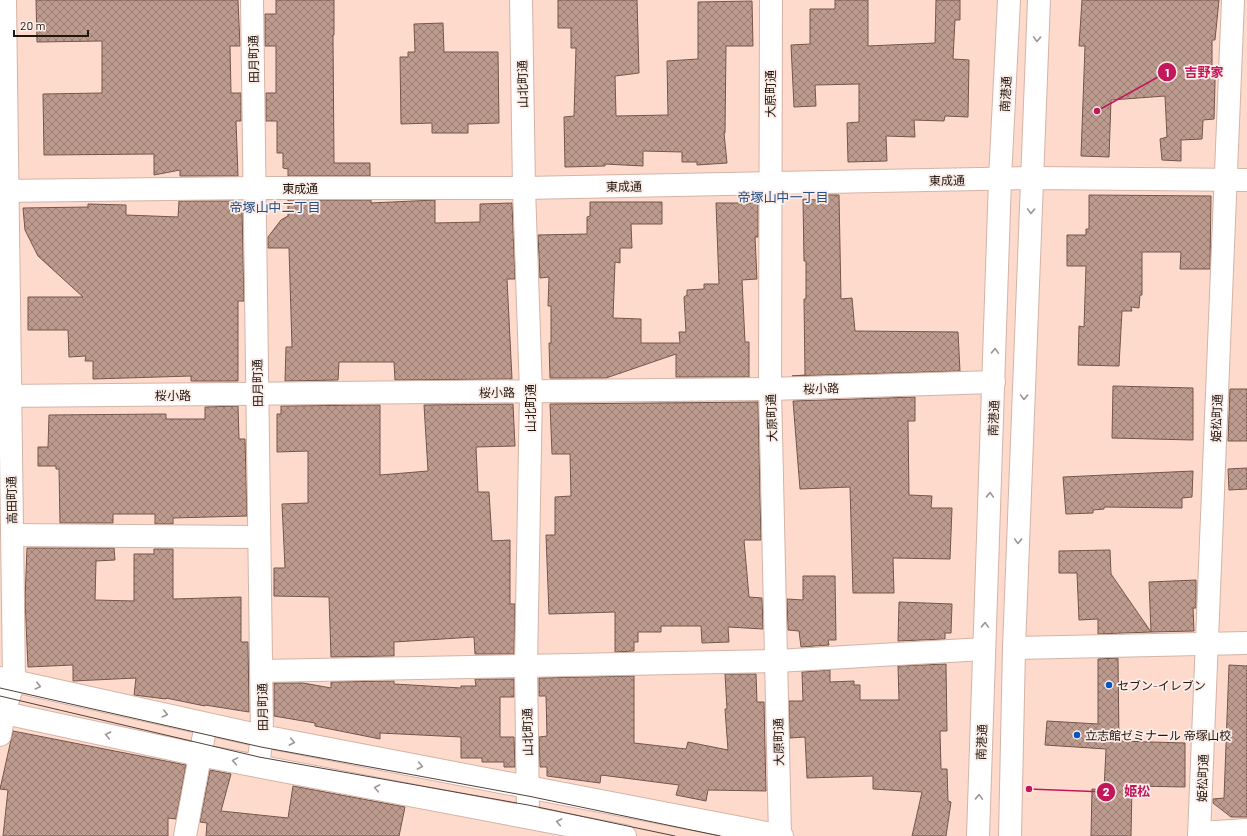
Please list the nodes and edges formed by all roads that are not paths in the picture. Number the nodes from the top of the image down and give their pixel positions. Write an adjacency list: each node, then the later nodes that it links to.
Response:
1 (5, 0): 14 (street, 高田町通)
2 (252, 0): 12 (street, 田月町通)
3 (521, 0): 13 (street, 山北町通)
4 (771, 0): 11 (street, 大原町通)
5 (1009, 0): 9 (street, 南港通)
6 (1039, 0): 8 (street, one-way to 8)
7 (1233, 0): 10 (street, 姫松町通)
8 (1033, 178): 9 (street, 東成通); 10 (street, 東成通); 25 (street, one-way to 25)
9 (1000, 179): 11 (street, 東成通); 15 (street, 南港通, one-way to 9)
10 (1237, 180): 22 (street, 姫松町通)
11 (770, 183): 13 (street, 東成通); 16 (street, 大原町通)
12 (254, 188): 13 (street, 東成通); 14 (street, 東成通); 18 (street, 田月町通)
13 (524, 188): 17 (street, 山北町通)
14 (4, 191): 19 (street, 高田町通)
15 (994, 382): 16 (street, 桜小路); 24 (street, 南港通, one-way to 15)
16 (770, 389): 17 (street, 桜小路); 26 (street, 大原町通)
17 (531, 392): 18 (street, 桜小路); 27 (street, 山北町通)
18 (257, 394): 19 (street, 桜小路); 21 (street, 田月町通)
19 (5, 395): 20 (street, 高田町通)
20 (12, 535): 21 (street); 29 (street, 高田町通)
21 (259, 537): 28 (street, 田月町通)
22 (1206, 643): 23 (street); 25 (street); 41 (street, 姫松町通)
23 (1247, 643)
24 (984, 648): 26 (street); 45 (street, 南港通, one-way to 24)
25 (1014, 648): 46 (street)
26 (777, 661): 27 (street); 44 (street, 大原町通)
27 (526, 666): 28 (street); 36 (street, 山北町通)
28 (261, 671): 33 (street, 田月町通)
29 (7, 679): 30 (street, 高田町通); 31 (street, one-way to 31)
30 (2, 712): 32 (street, 高田町通); 34 (street, one-way to 30)
31 (206, 724): 33 (street); 34 (street)
32 (0, 735)
33 (262, 736): 35 (street, 田月町通); 36 (street, one-way to 36)
34 (199, 755): 35 (street, one-way to 34); 42 (street)
35 (258, 766): 38 (street, one-way to 35)
36 (528, 787): 37 (street); 38 (street, 山北町通)
37 (601, 801): 40 (street); 44 (street)
38 (528, 816): 40 (street, one-way to 38)
39 (1247, 830): 41 (street)
40 (589, 832): 43 (street)
41 (1200, 834)
42 (185, 836)
43 (625, 836)
44 (780, 836)
45 (978, 836)
46 (1010, 836)

